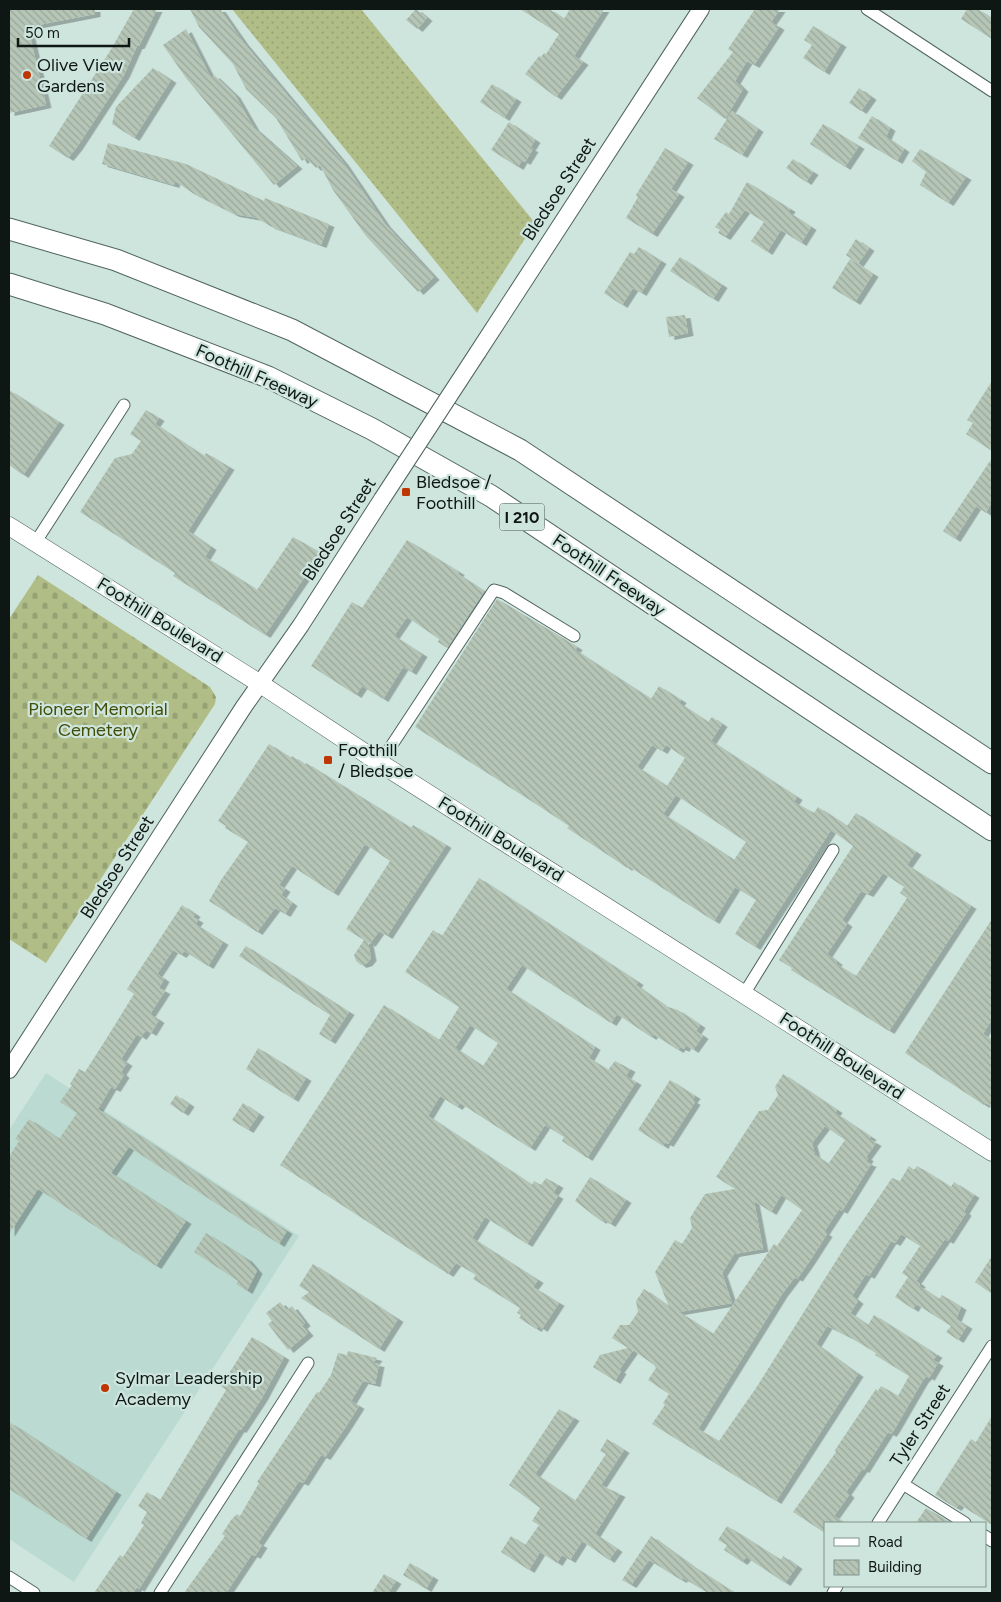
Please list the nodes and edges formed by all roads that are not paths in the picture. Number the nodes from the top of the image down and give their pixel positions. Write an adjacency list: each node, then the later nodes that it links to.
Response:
1 (701, 9): 10 (street, Bledsoe Street, bridge)
2 (867, 9): 3 (street)
3 (992, 92)
4 (9, 229): 12 (highway)
5 (9, 284): 13 (highway, Foothill Freeway / I 210)
6 (124, 405): 8 (street)
7 (9, 526): 8 (main road, Foothill Boulevard)
8 (35, 543): 10 (main road, Foothill Boulevard)
9 (574, 636): 11 (street)
10 (259, 683): 11 (main road, Foothill Boulevard); 16 (street, Bledsoe Street)
11 (380, 762): 15 (main road, Foothill Boulevard)
12 (992, 763)
13 (992, 830)
14 (833, 850): 15 (street)
15 (744, 994): 17 (main road, Foothill Boulevard)
16 (9, 1070)
17 (992, 1152)
18 (992, 1346): 20 (street, Tyler Street)
19 (308, 1363): 25 (street)
20 (903, 1484): 21 (street, Tyler Street); 22 (street)
21 (879, 1522)
22 (963, 1522)
23 (9, 1577): 24 (street)
24 (34, 1593)
25 (160, 1593)

